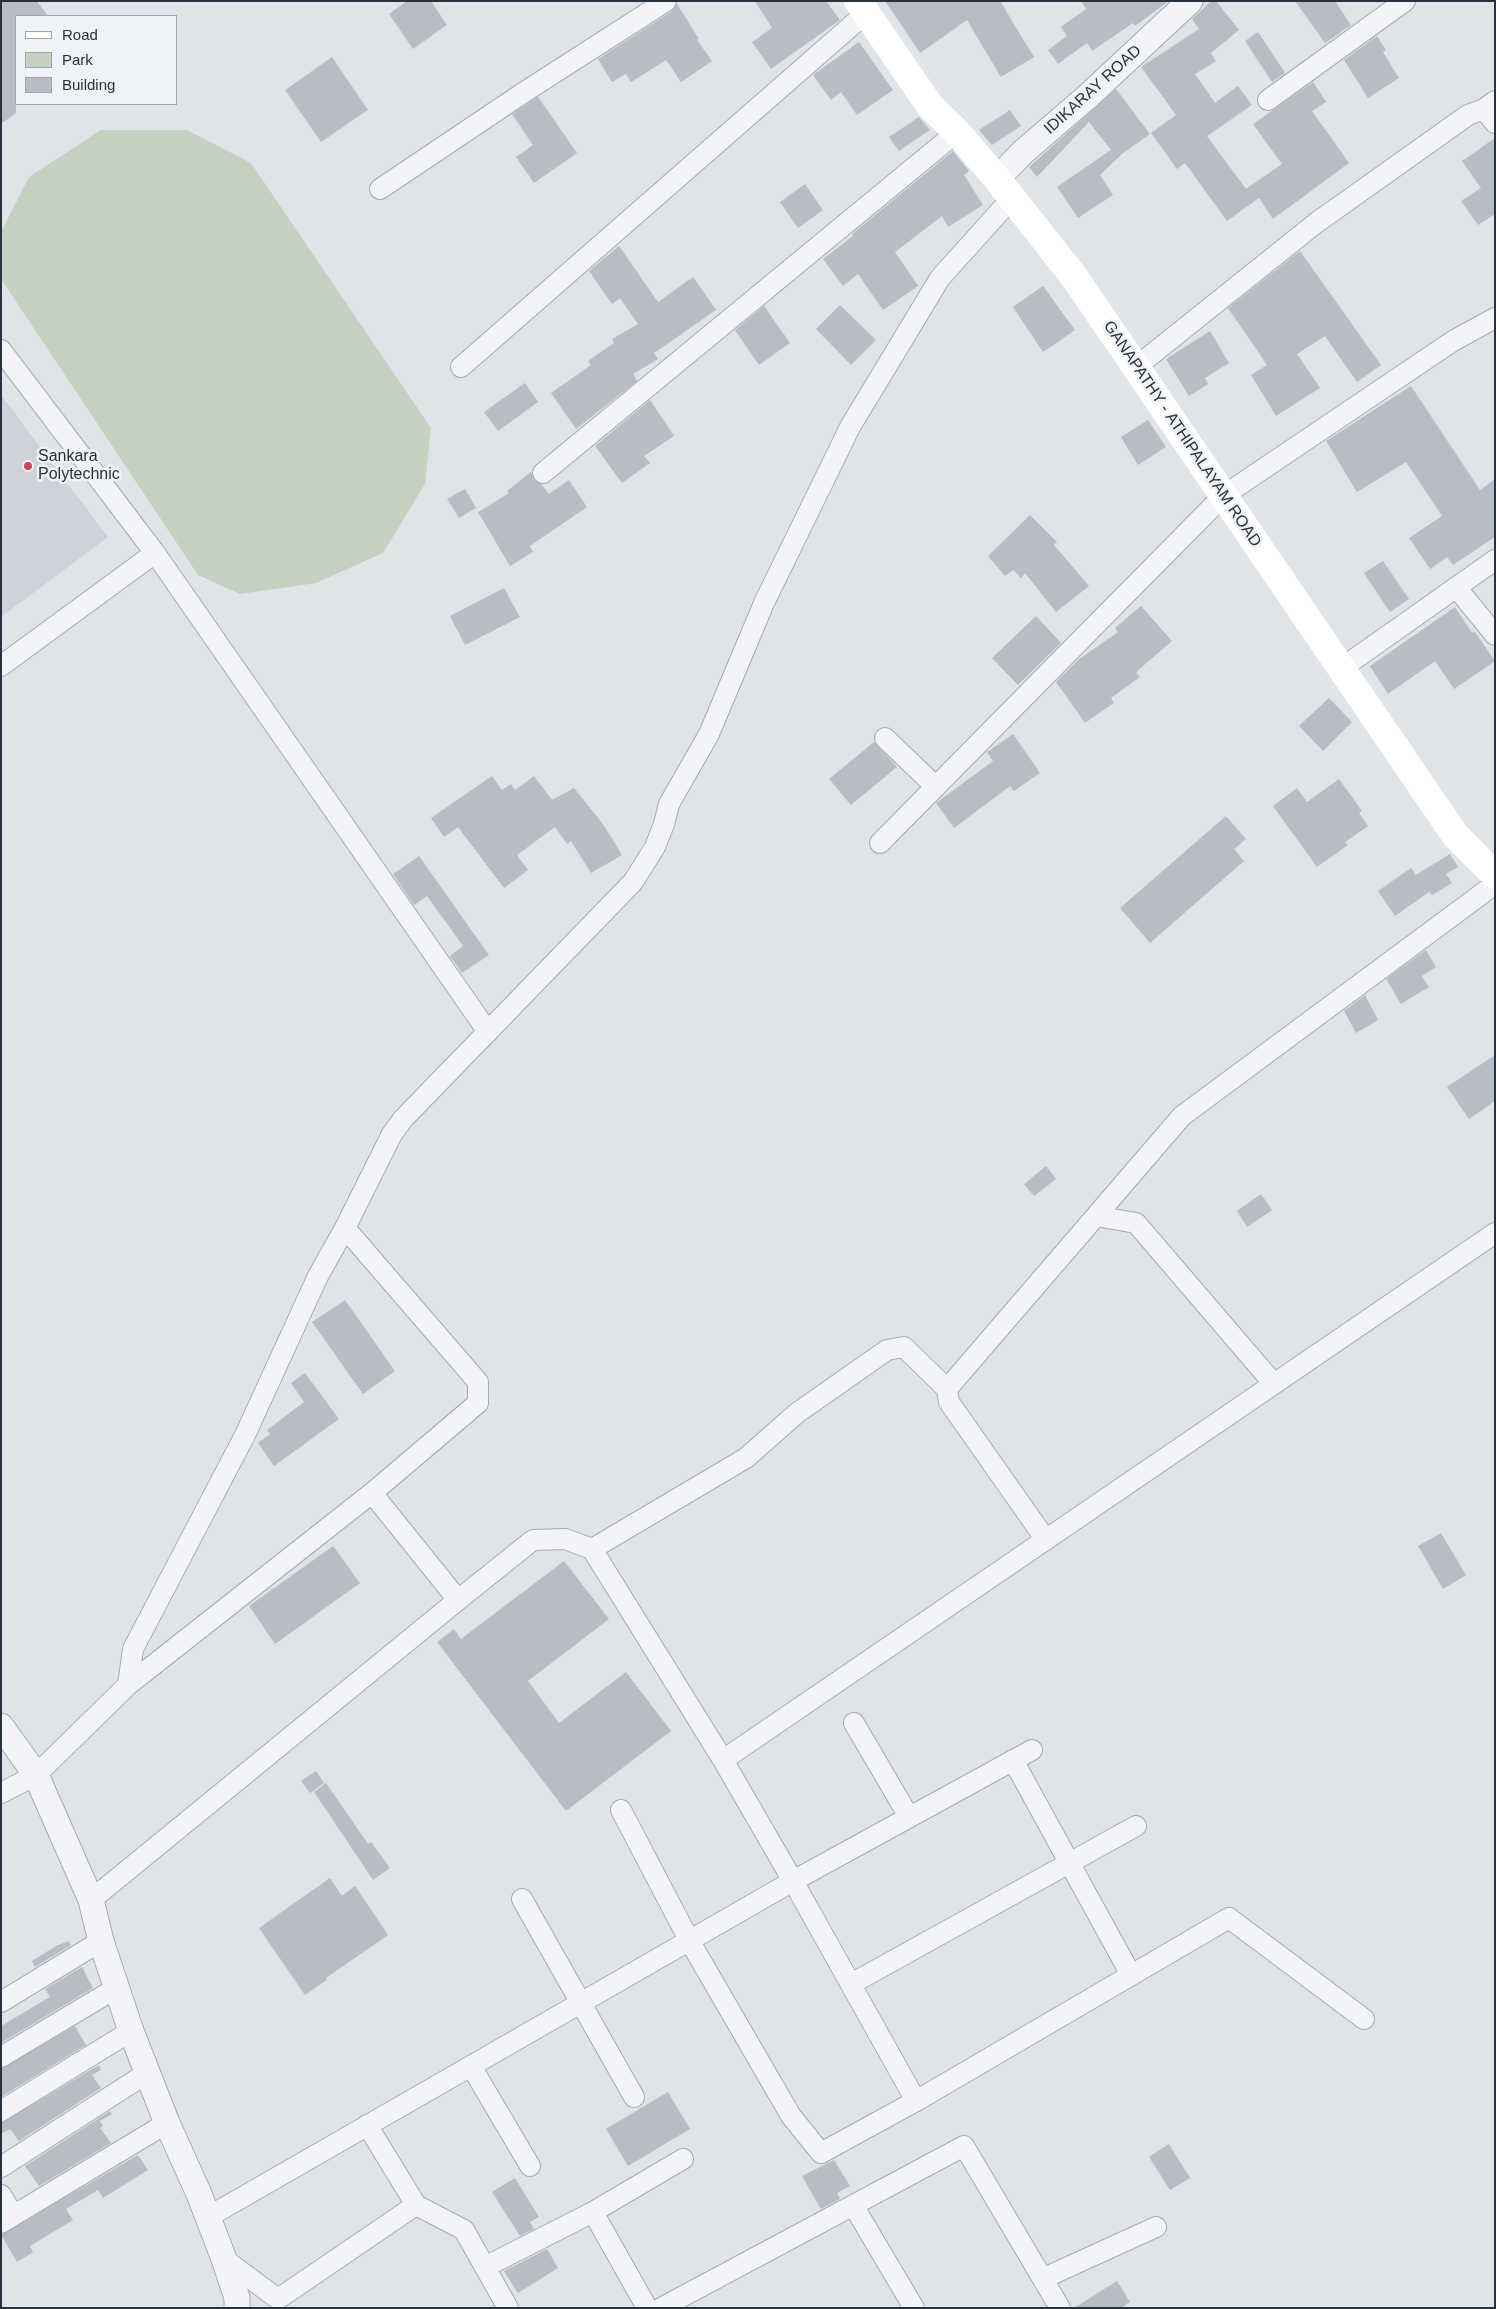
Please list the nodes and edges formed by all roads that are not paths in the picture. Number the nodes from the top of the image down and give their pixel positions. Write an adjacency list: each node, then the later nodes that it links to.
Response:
1 (666, 1): 9 (street)
2 (1190, 1): 8 (street, IDIKARAY ROAD)
3 (1405, 1): 5 (street)
4 (862, 7): 7 (main road, GANAPATHY - ATHIPALAYAM ROAD); 13 (street)
5 (1268, 100)
6 (1491, 111): 12 (street)
7 (956, 132): 8 (main road, GANAPATHY - ATHIPALAYAM ROAD); 14 (street)
8 (1004, 188): 12 (main road, GANAPATHY - ATHIPALAYAM ROAD); 27 (street)
9 (380, 189)
10 (1495, 318): 15 (street)
11 (1, 350): 16 (street)
12 (1136, 366): 15 (main road, GANAPATHY - ATHIPALAYAM ROAD)
13 (461, 367)
14 (543, 473)
15 (1223, 496): 21 (main road, GANAPATHY - ATHIPALAYAM ROAD); 23 (street)
16 (155, 553): 20 (street); 27 (street)
17 (1495, 560): 18 (street)
18 (1456, 587): 19 (street); 21 (street)
19 (1495, 635)
20 (1, 666)
21 (1342, 668): 25 (main road, GANAPATHY - ATHIPALAYAM ROAD)
22 (885, 738): 23 (street)
23 (936, 787): 24 (street)
24 (880, 843)
25 (1495, 875)
26 (1495, 884): 28 (street)
27 (488, 1032): 29 (street)
28 (1096, 1216): 31 (street); 32 (street)
29 (345, 1228): 33 (street); 37 (street)
30 (1495, 1233): 31 (street)
31 (1274, 1384): 34 (street)
32 (947, 1389): 34 (street); 35 (street)
33 (372, 1493): 36 (street); 37 (street)
34 (1046, 1540): 41 (street)
35 (592, 1549): 36 (street); 41 (street)
36 (458, 1600): 51 (street)
37 (128, 1685): 43 (street)
38 (854, 1723): 46 (street)
39 (1, 1726): 43 (street)
40 (1032, 1750): 42 (street)
41 (723, 1760): 49 (street)
42 (1013, 1760): 46 (street); 48 (street)
43 (36, 1775): 44 (street); 51 (street)
44 (1, 1793)
45 (620, 1810): 52 (street)
46 (909, 1817): 49 (street)
47 (1136, 1826): 48 (street)
48 (1069, 1864): 54 (street); 55 (street)
49 (793, 1881): 52 (street); 55 (street)
50 (522, 1899): 58 (street)
51 (91, 1900): 53 (street)
52 (689, 1940): 58 (street); 65 (street)
53 (101, 1941): 56 (street); 57 (street)
54 (1131, 1976): 59 (street); 65 (street)
55 (851, 1984): 65 (street)
56 (118, 1987): 60 (street); 61 (street)
57 (1, 2002)
58 (582, 2002): 62 (street); 64 (street)
59 (1364, 2019)
60 (131, 2031): 63 (street); 66 (street)
61 (1, 2057)
62 (471, 2066): 68 (street); 70 (street)
63 (148, 2073): 67 (street); 71 (street)
64 (634, 2096)
65 (916, 2101)
66 (1, 2111)
67 (167, 2123): 76 (street); 77 (street)
68 (367, 2125): 73 (street); 76 (street)
69 (683, 2159): 75 (street)
70 (530, 2166)
71 (1, 2167)
72 (1, 2194): 77 (street)
73 (416, 2205): 79 (street); 80 (street)
74 (853, 2205): 81 (street); 85 (street); 86 (street)
75 (593, 2212): 80 (street); 84 (street)
76 (208, 2217): 79 (street)
77 (7, 2219)
78 (1156, 2227): 81 (street)
79 (224, 2259): 82 (street)
80 (485, 2267): 83 (street)
81 (1044, 2278): 87 (street)
82 (237, 2308)
83 (508, 2308)
84 (648, 2308)
85 (661, 2308)
86 (914, 2308)
87 (1060, 2308)

